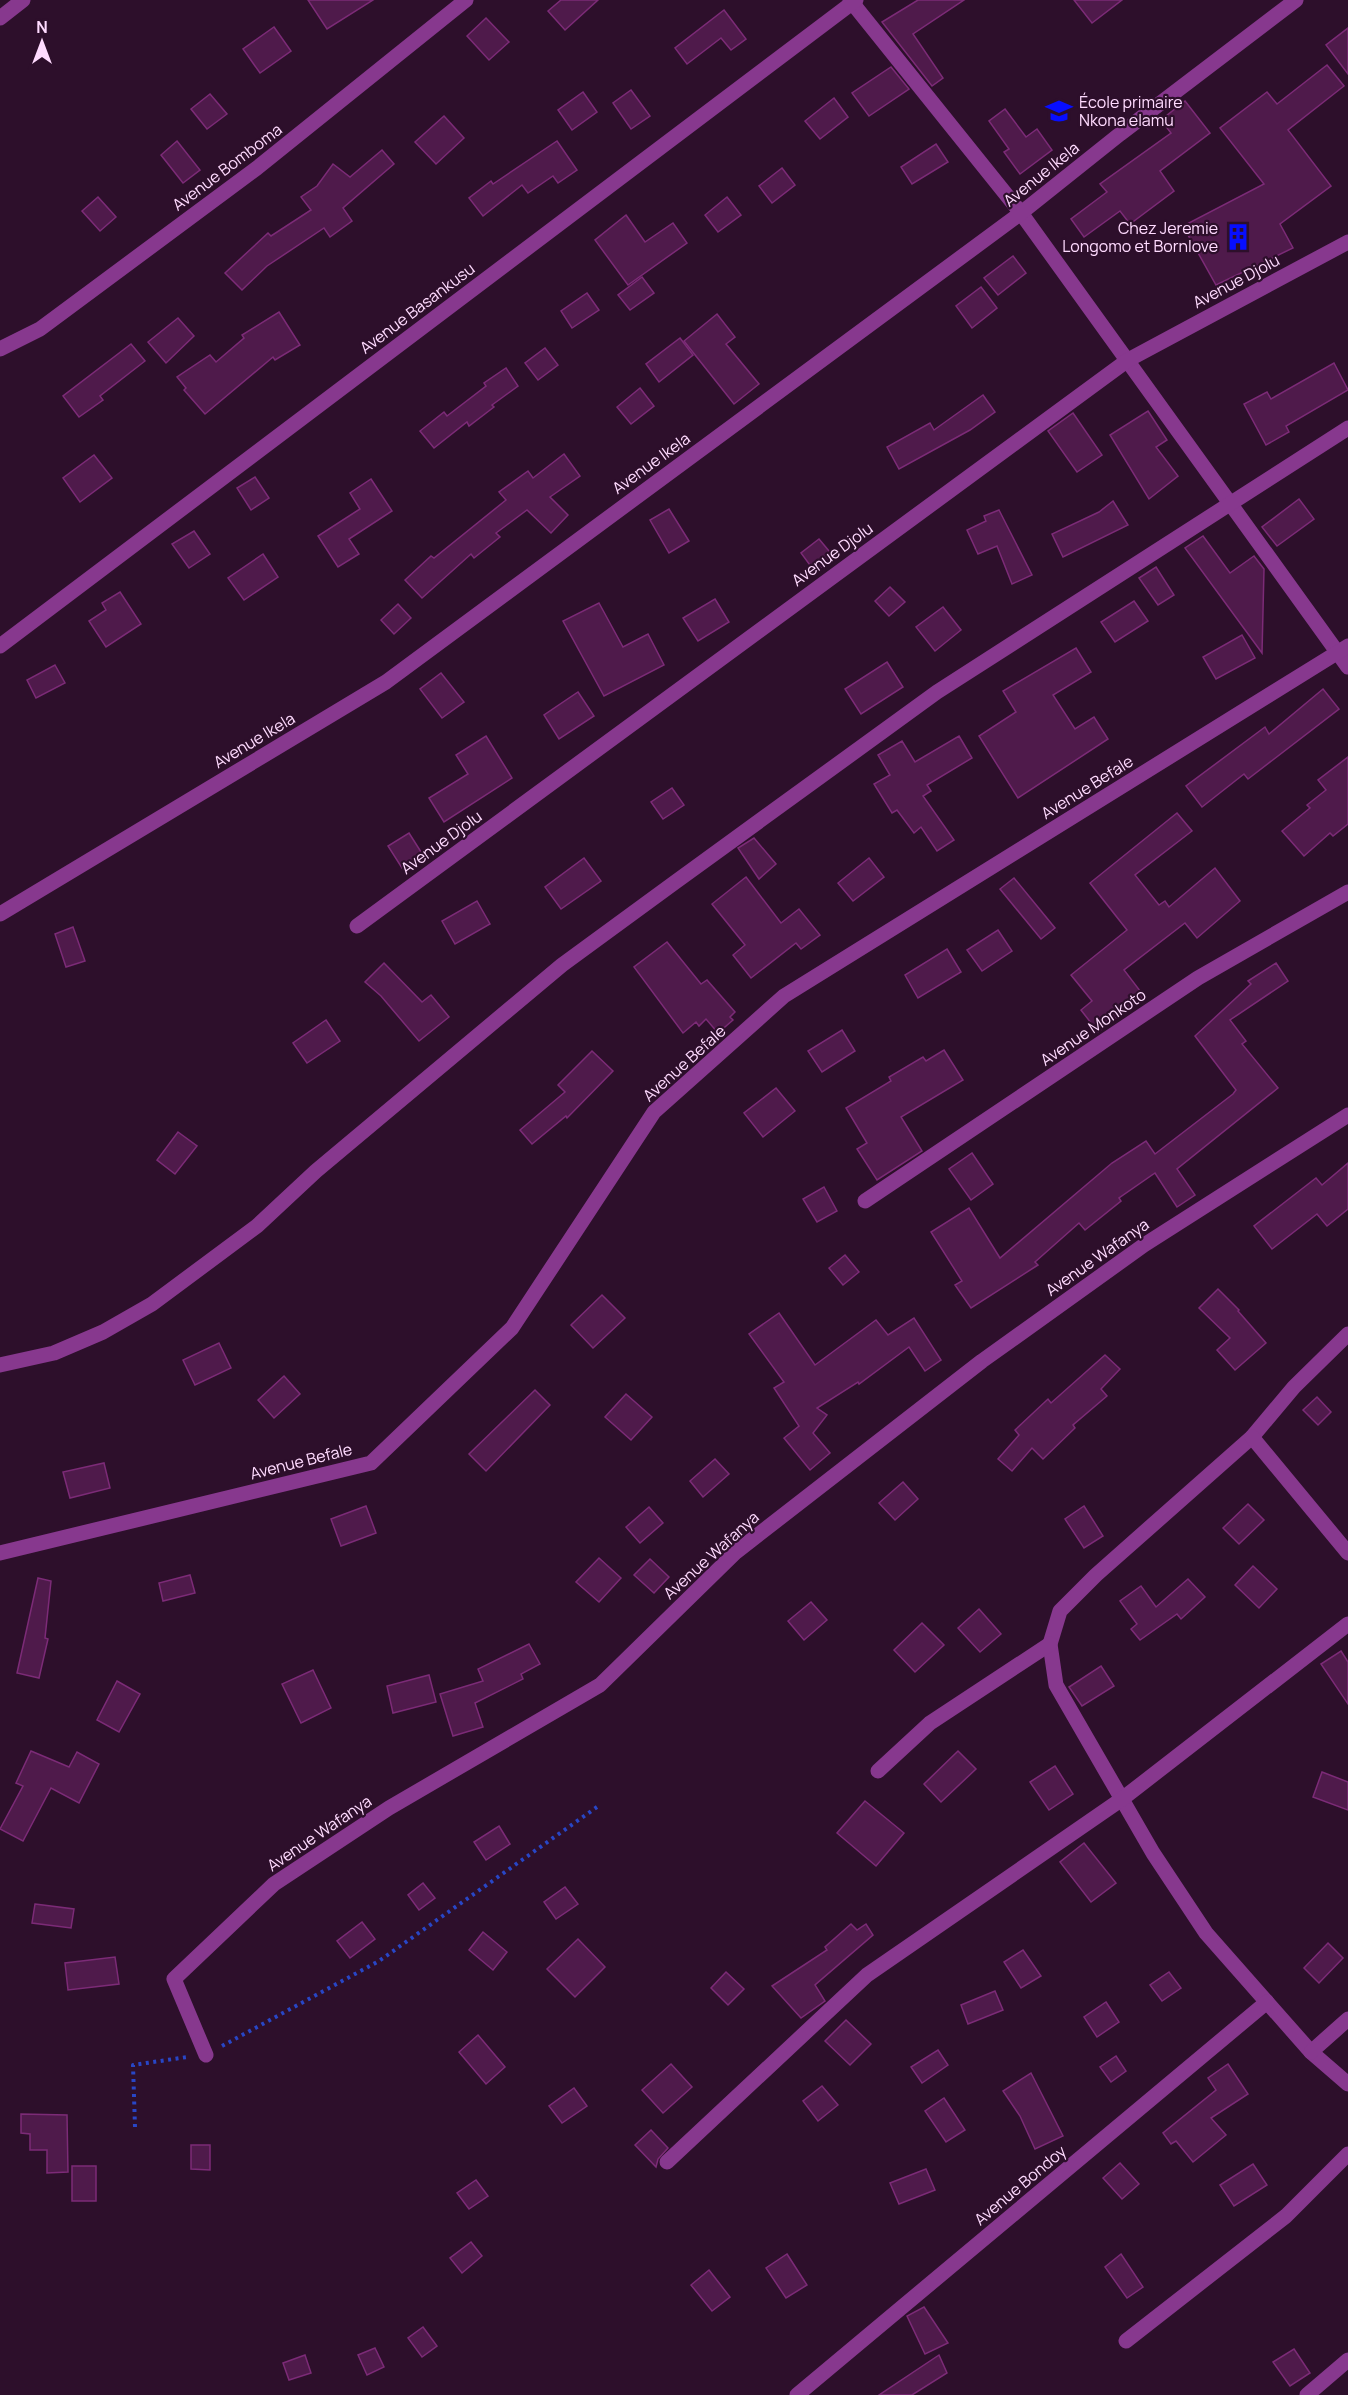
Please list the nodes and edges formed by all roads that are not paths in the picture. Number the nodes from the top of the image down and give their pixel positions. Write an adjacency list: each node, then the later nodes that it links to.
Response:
1 (23, 0): 5 (street)
2 (466, 0): 8 (street, Avenue Bomboma)
3 (1296, 0): 6 (street, Avenue Ikela)
4 (853, 1): 6 (street); 12 (street, Avenue Basankusu)
5 (0, 18)
6 (1021, 213): 9 (street); 16 (street, Avenue Ikela)
7 (1348, 242): 9 (street, Avenue Djolu)
8 (0, 349)
9 (1128, 360): 11 (street); 17 (street, Avenue Djolu)
10 (1348, 428): 11 (street)
11 (1232, 503): 13 (street); 21 (street)
12 (0, 646)
13 (1343, 649): 14 (street); 23 (street, Avenue Befale)
14 (1348, 667)
15 (1348, 892): 19 (street, Avenue Monkoto)
16 (0, 914)
17 (357, 926)
18 (1348, 1115): 32 (street, Avenue Wafanya)
19 (865, 1201)
20 (1348, 1334): 22 (street)
21 (0, 1365)
22 (1252, 1437): 24 (street); 26 (street)
23 (0, 1553)
24 (1348, 1553)
25 (1348, 1624): 28 (street)
26 (1050, 1644): 27 (street); 28 (street)
27 (878, 1771)
28 (1122, 1799): 29 (street); 35 (street)
29 (1267, 2002): 31 (street); 38 (street, Avenue Bondoy)
30 (1348, 2019): 31 (street)
31 (1311, 2052): 33 (street)
32 (206, 2055)
33 (1348, 2085)
34 (1348, 2154): 36 (street)
35 (668, 2162)
36 (1126, 2341)
37 (1348, 2360): 39 (street)
38 (796, 2395)
39 (1307, 2395)

